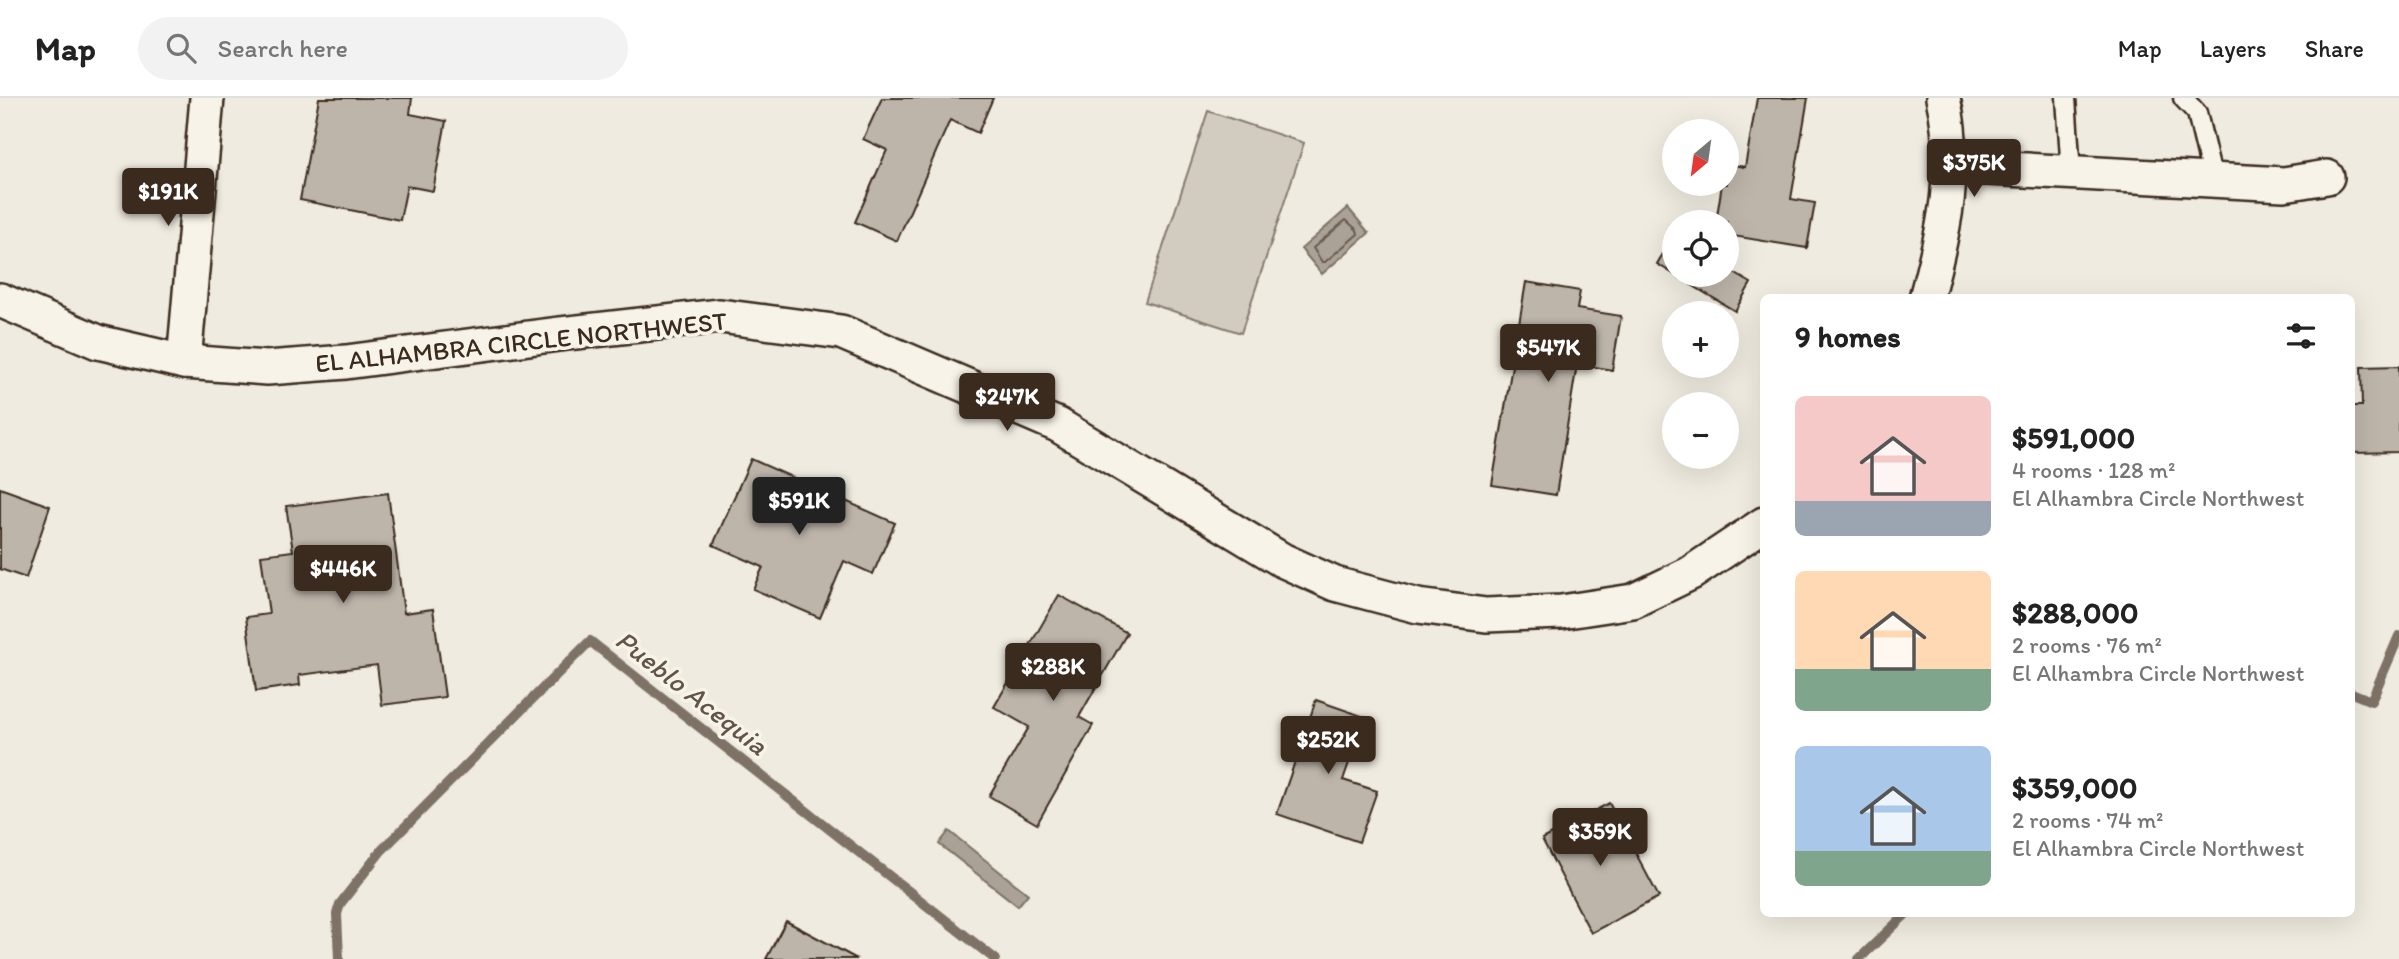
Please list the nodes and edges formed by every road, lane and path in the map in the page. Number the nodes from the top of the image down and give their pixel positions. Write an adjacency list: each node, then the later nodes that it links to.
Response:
1 (206, 98): 11 (street)
2 (1943, 98): 5 (street)
3 (2066, 98): 6 (lane)
4 (2183, 98): 8 (lane)
5 (1952, 166): 6 (street); 9 (street)
6 (2071, 173): 8 (street)
7 (2327, 177): 8 (street)
8 (2213, 180)
9 (1927, 294)
10 (0, 300): 11 (street, EL ALHAMBRA CIRCLE NORTHWEST)
11 (184, 362): 12 (street, EL ALHAMBRA CIRCLE NORTHWEST)
12 (1760, 527)

